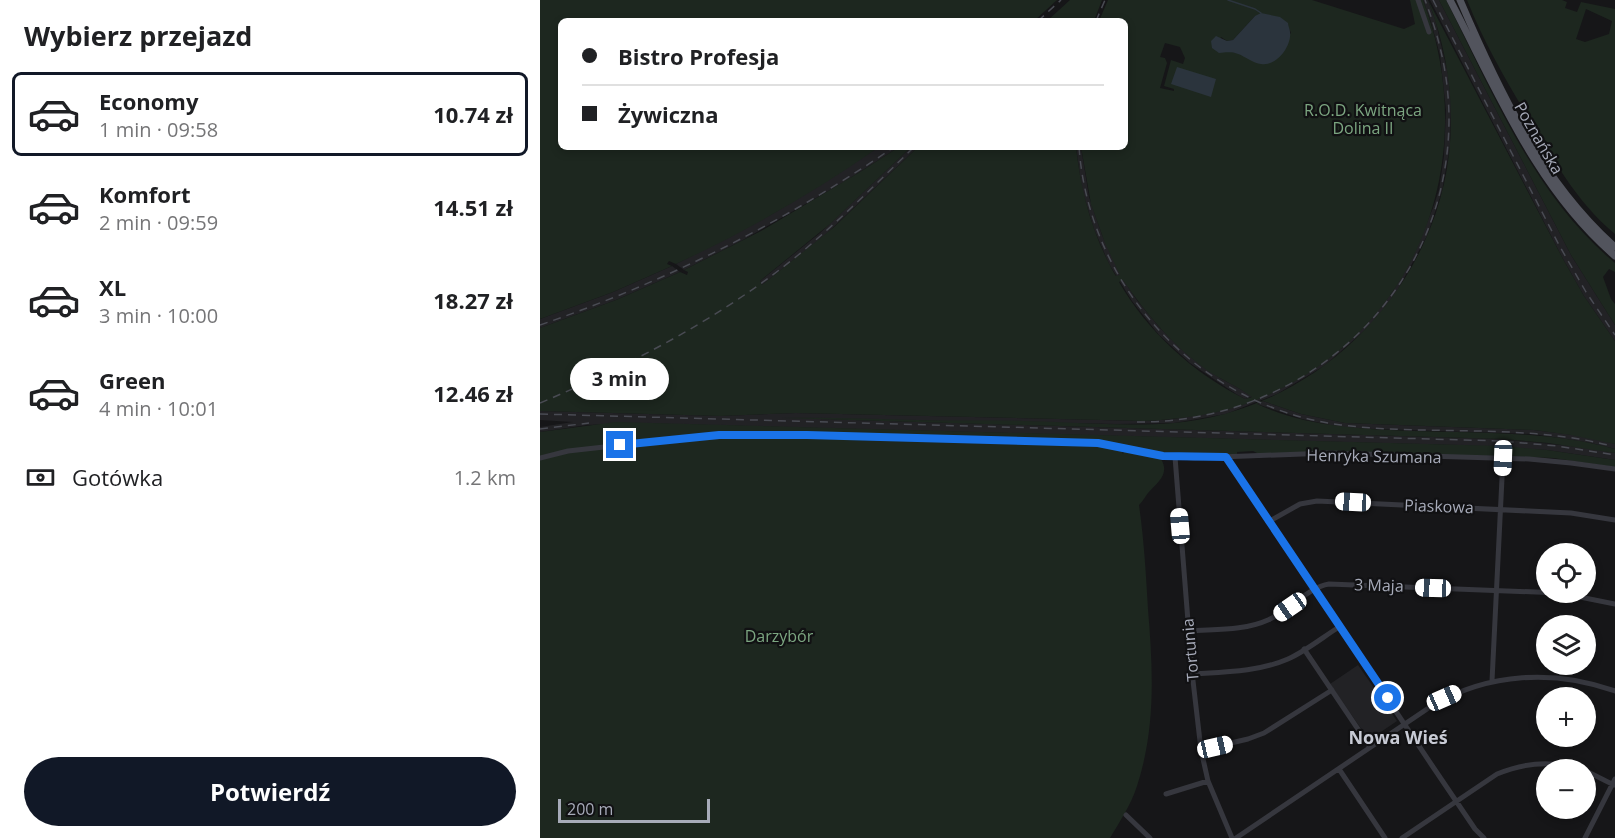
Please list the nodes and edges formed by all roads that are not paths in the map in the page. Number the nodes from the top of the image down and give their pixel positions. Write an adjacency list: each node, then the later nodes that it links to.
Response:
1 (1418, 0): 5 (street)
2 (1450, 0): 4 (main road)
3 (1460, 0): 4 (main road)
4 (1463, 18): 6 (main road, Poznańska); 7 (main road, Poznańska)
5 (1429, 32)
6 (1615, 247)
7 (1615, 256)
8 (1175, 457): 9 (street, Henryka Szumana); 10 (street, Henryka Szumana); 20 (street, Tortunia)
9 (1226, 457): 11 (street, Henryka Szumana); 15 (street)
10 (540, 458)
11 (1503, 458): 12 (street, Henryka Szumana); 13 (street)
12 (1615, 470)
13 (1501, 509): 14 (street, Piaskowa); 15 (street, Piaskowa); 17 (street)
14 (1615, 520)
15 (1268, 522): 16 (street)
16 (1314, 590): 17 (street, 3 Maja); 19 (street); 20 (street, 3 Maja)
17 (1497, 591): 18 (street, 3 Maja); 23 (street)
18 (1615, 604)
19 (1340, 627): 21 (street); 26 (street)
20 (1189, 631): 22 (street, Tortunia)
21 (1304, 649): 22 (street); 24 (street)
22 (1192, 674): 28 (street, Tortunia)
23 (1492, 681): 25 (street); 26 (street)
24 (1332, 690): 27 (street); 28 (street)
25 (1615, 691)
26 (1405, 724): 27 (street); 35 (street)
27 (1370, 747): 30 (street)
28 (1201, 750): 32 (street, Tortunia)
29 (1536, 765): 35 (street)
30 (1339, 769): 38 (street); 39 (street)
31 (1596, 775): 33 (street)
32 (1208, 781): 34 (street); 38 (street, Tortunia)
33 (1614, 783): 42 (street)
34 (1166, 794)
35 (1456, 802): 40 (street); 41 (street)
36 (1126, 814): 37 (street)
37 (1150, 838)
38 (1234, 838)
39 (1385, 838)
40 (1402, 838)
41 (1484, 838)
42 (1585, 838)

